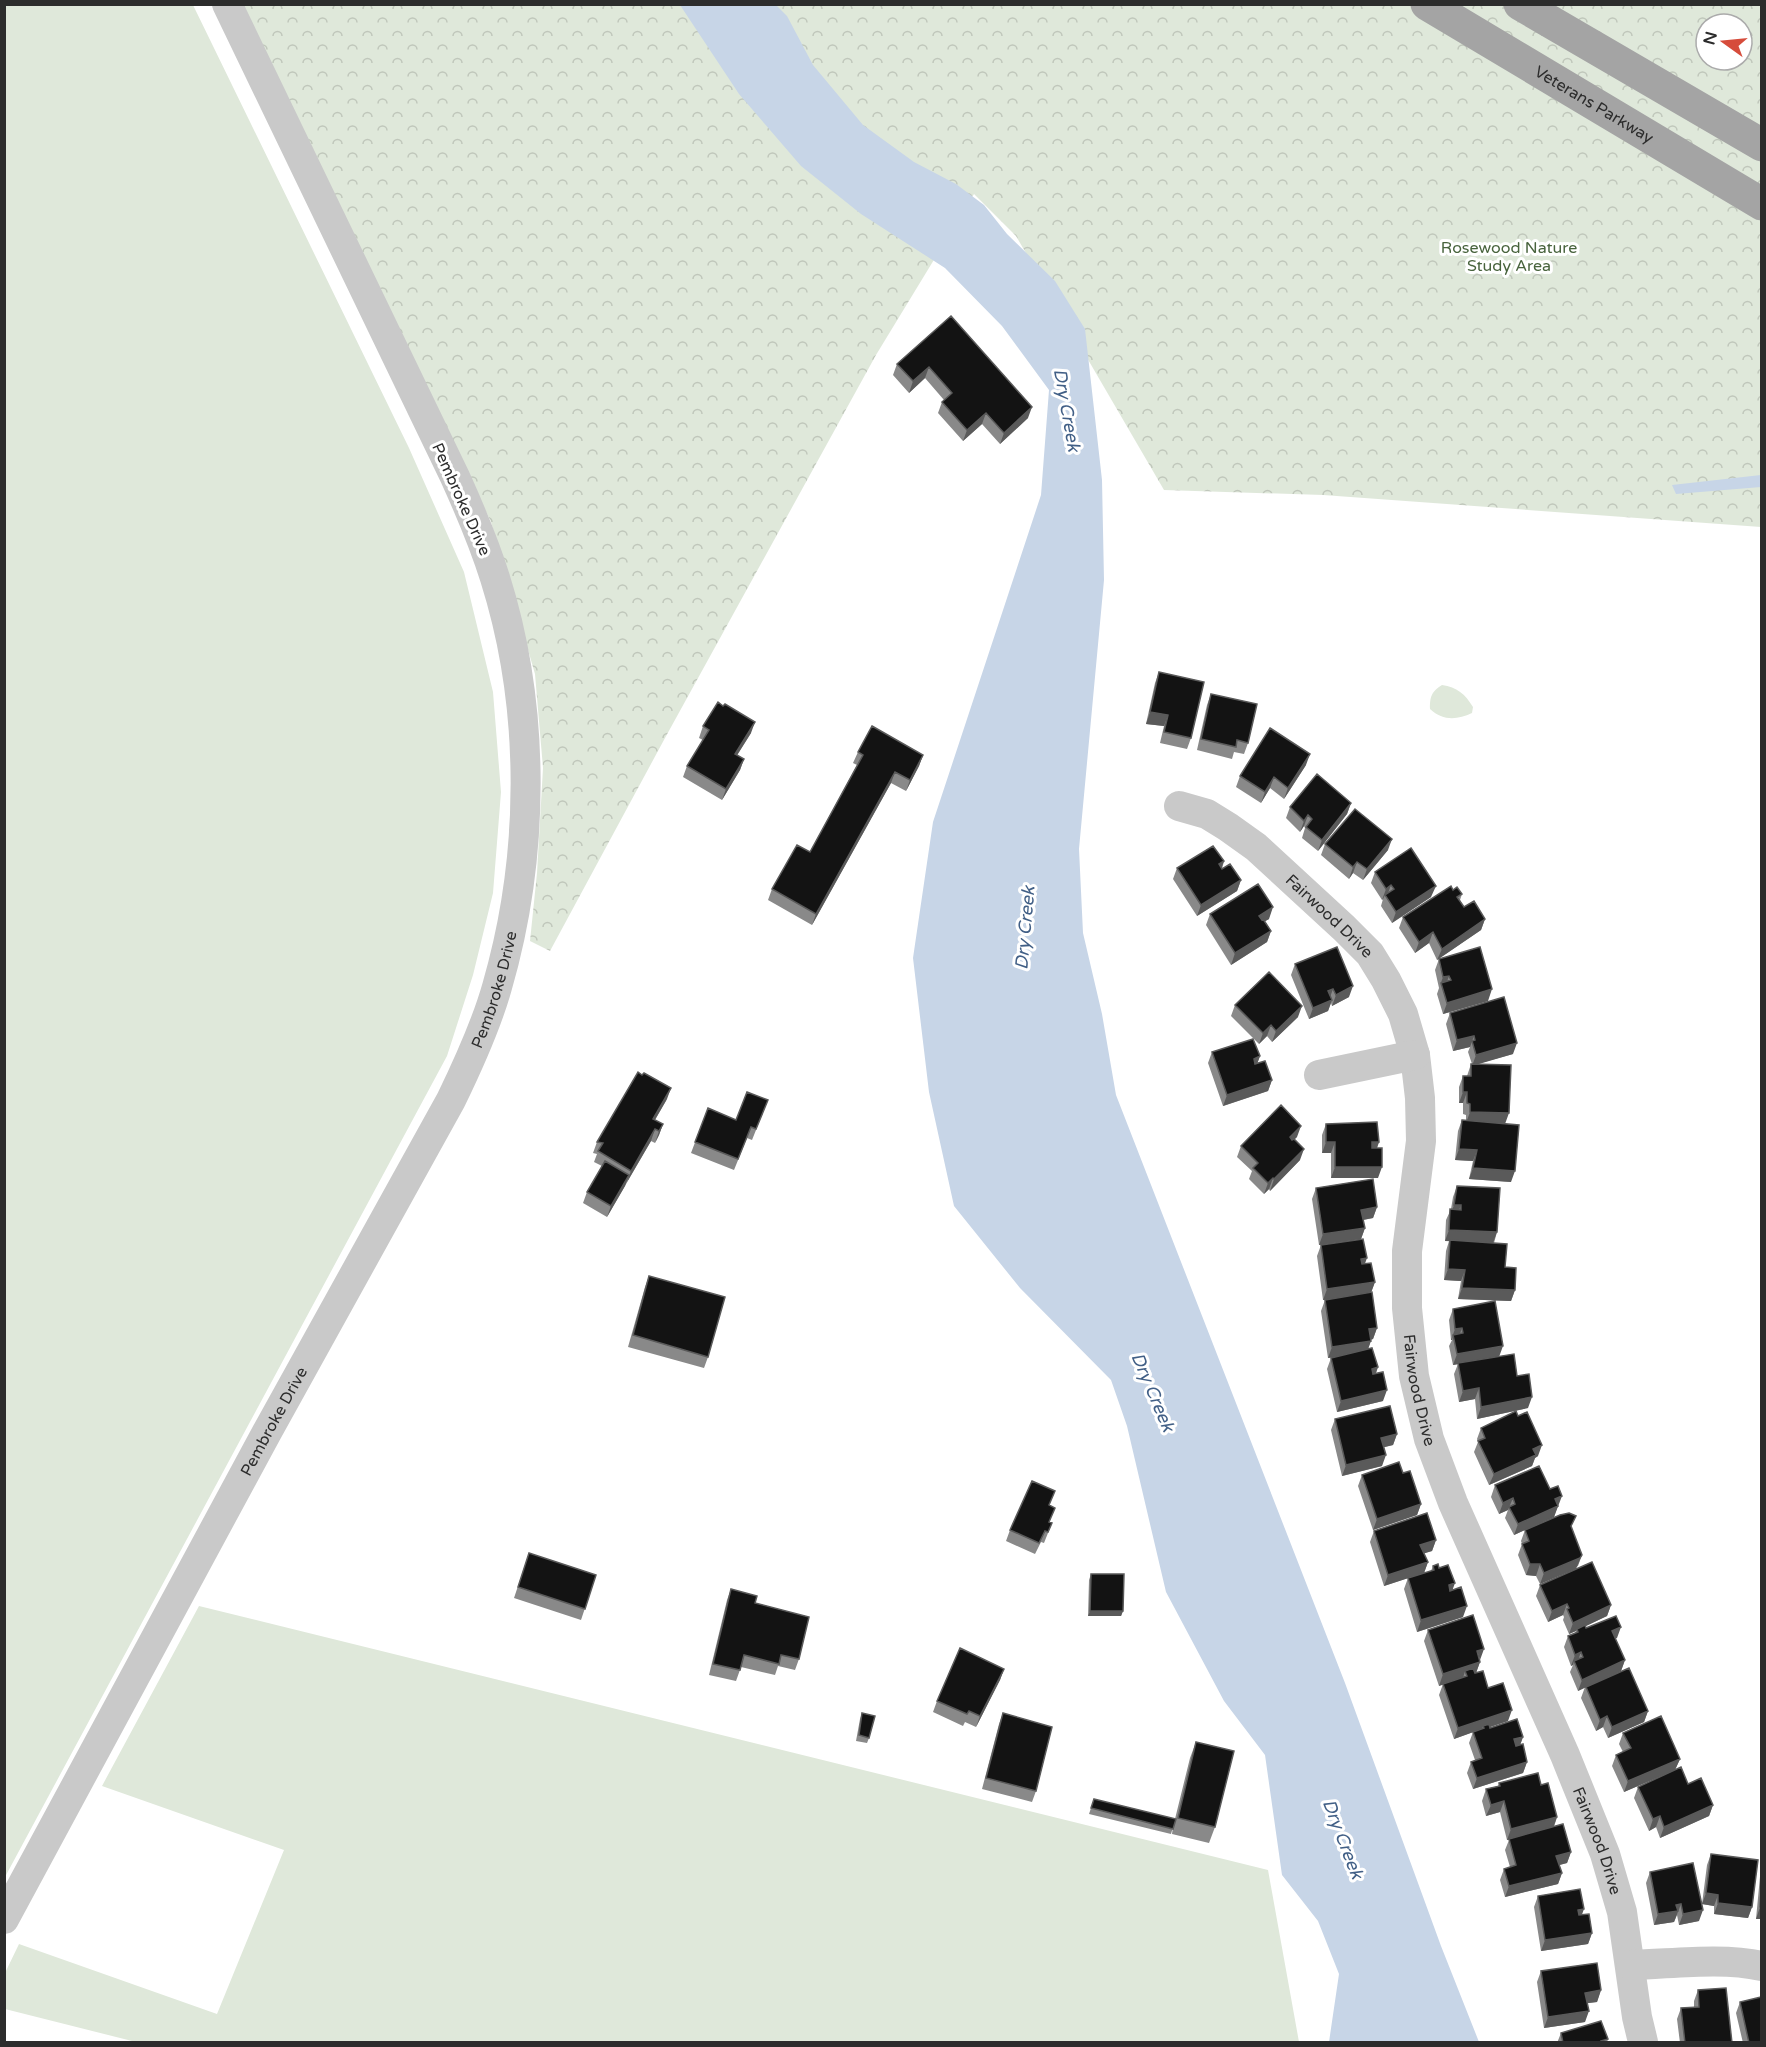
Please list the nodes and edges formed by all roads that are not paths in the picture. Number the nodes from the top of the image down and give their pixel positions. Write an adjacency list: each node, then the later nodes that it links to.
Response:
1 (227, 4): 9 (street, Pembroke Drive)
2 (1427, 4): 5 (main road, Veterans Parkway)
3 (1520, 4): 4 (main road)
4 (1761, 145)
5 (1761, 204)
6 (1179, 806): 7 (street, Fairwood Drive)
7 (1415, 1055): 8 (street); 10 (street, Fairwood Drive)
8 (1319, 1075)
9 (4, 1919)
10 (1631, 1965): 11 (street); 12 (street, Fairwood Drive)
11 (1761, 1966)
12 (1643, 2043)

